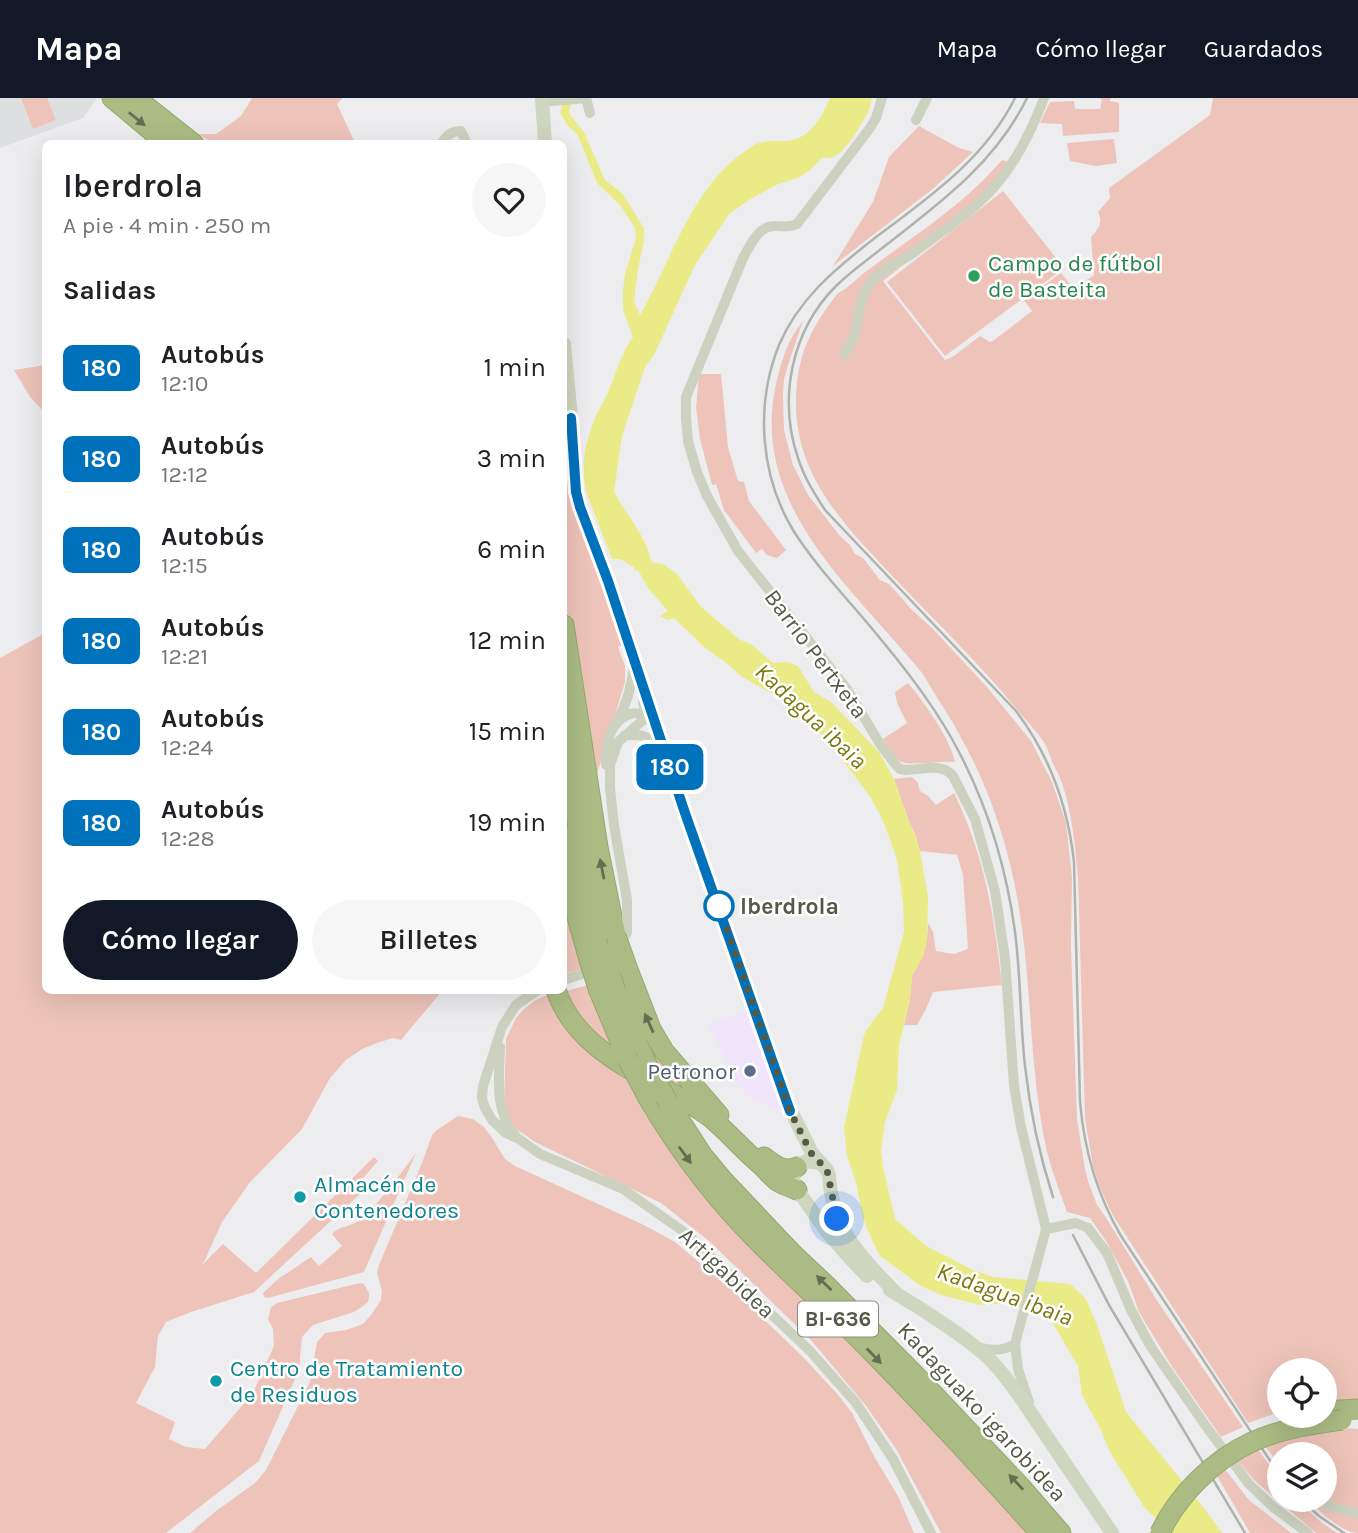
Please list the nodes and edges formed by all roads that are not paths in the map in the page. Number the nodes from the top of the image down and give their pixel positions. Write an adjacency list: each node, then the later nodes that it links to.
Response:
1 (112, 98): 11 (highway, one-way to 11)
2 (136, 98): 11 (highway)
3 (586, 98): 8 (street); 9 (street)
4 (882, 98): 40 (street, Barrio Pertxeta)
5 (928, 98): 10 (street)
6 (1044, 98): 15 (street)
7 (542, 100): 8 (street); 14 (street)
8 (568, 100)
9 (590, 113)
10 (916, 120)
11 (176, 140)
12 (444, 140): 13 (street)
13 (465, 140)
14 (545, 140)
15 (844, 354)
16 (567, 376): 18 (street)
17 (567, 645): 37 (highway, one-way to 17, bridge)
18 (635, 662): 19 (street); 20 (street); 23 (street)
19 (645, 716): 20 (street); 22 (street); 23 (street)
20 (618, 720): 24 (street)
21 (567, 730): 26 (highway, Kadaguako igarobidea / BI-636)
22 (624, 736): 23 (street); 24 (street)
23 (665, 754): 34 (street)
24 (610, 788): 27 (street)
25 (567, 855): 26 (highway, Kadaguako igarobidea / BI-636)
26 (596, 956): 28 (highway, Kadaguako igarobidea / BI-636, bridge)
27 (567, 986)
28 (607, 991): 53 (highway, Kadaguako igarobidea / BI-636, one-way to 53, bridge); 54 (highway, Kadaguako igarobidea / BI-636, one-way to 28, bridge)
29 (532, 994): 31 (street)
30 (562, 994): 39 (highway)
31 (502, 1027): 32 (street); 33 (street)
32 (482, 1094): 33 (street); 35 (street, Artigabidea)
33 (501, 1108): 35 (street)
34 (790, 1111): 36 (street); 37 (street)
35 (519, 1139): 52 (street, Artigabidea)
36 (820, 1163): 37 (street); 38 (street)
37 (798, 1166): 39 (street)
38 (829, 1181): 39 (street); 41 (street)
39 (799, 1192): 41 (street)
40 (1046, 1229): 43 (street); 48 (street, bridge)
41 (895, 1293): 42 (street)
42 (973, 1346): 43 (street); 44 (street)
43 (1015, 1348): 44 (street); 46 (street)
44 (1000, 1371): 46 (street)
45 (1345, 1415): 57 (highway, bridge)
46 (1036, 1421): 55 (street)
47 (1267, 1424): 56 (highway)
48 (1267, 1501)
49 (1337, 1508): 51 (street)
50 (1280, 1512): 58 (street)
51 (1358, 1514)
52 (931, 1533)
53 (1040, 1533)
54 (1061, 1533)
55 (1112, 1533)
56 (1147, 1533)
57 (1160, 1533)
58 (1308, 1533)

